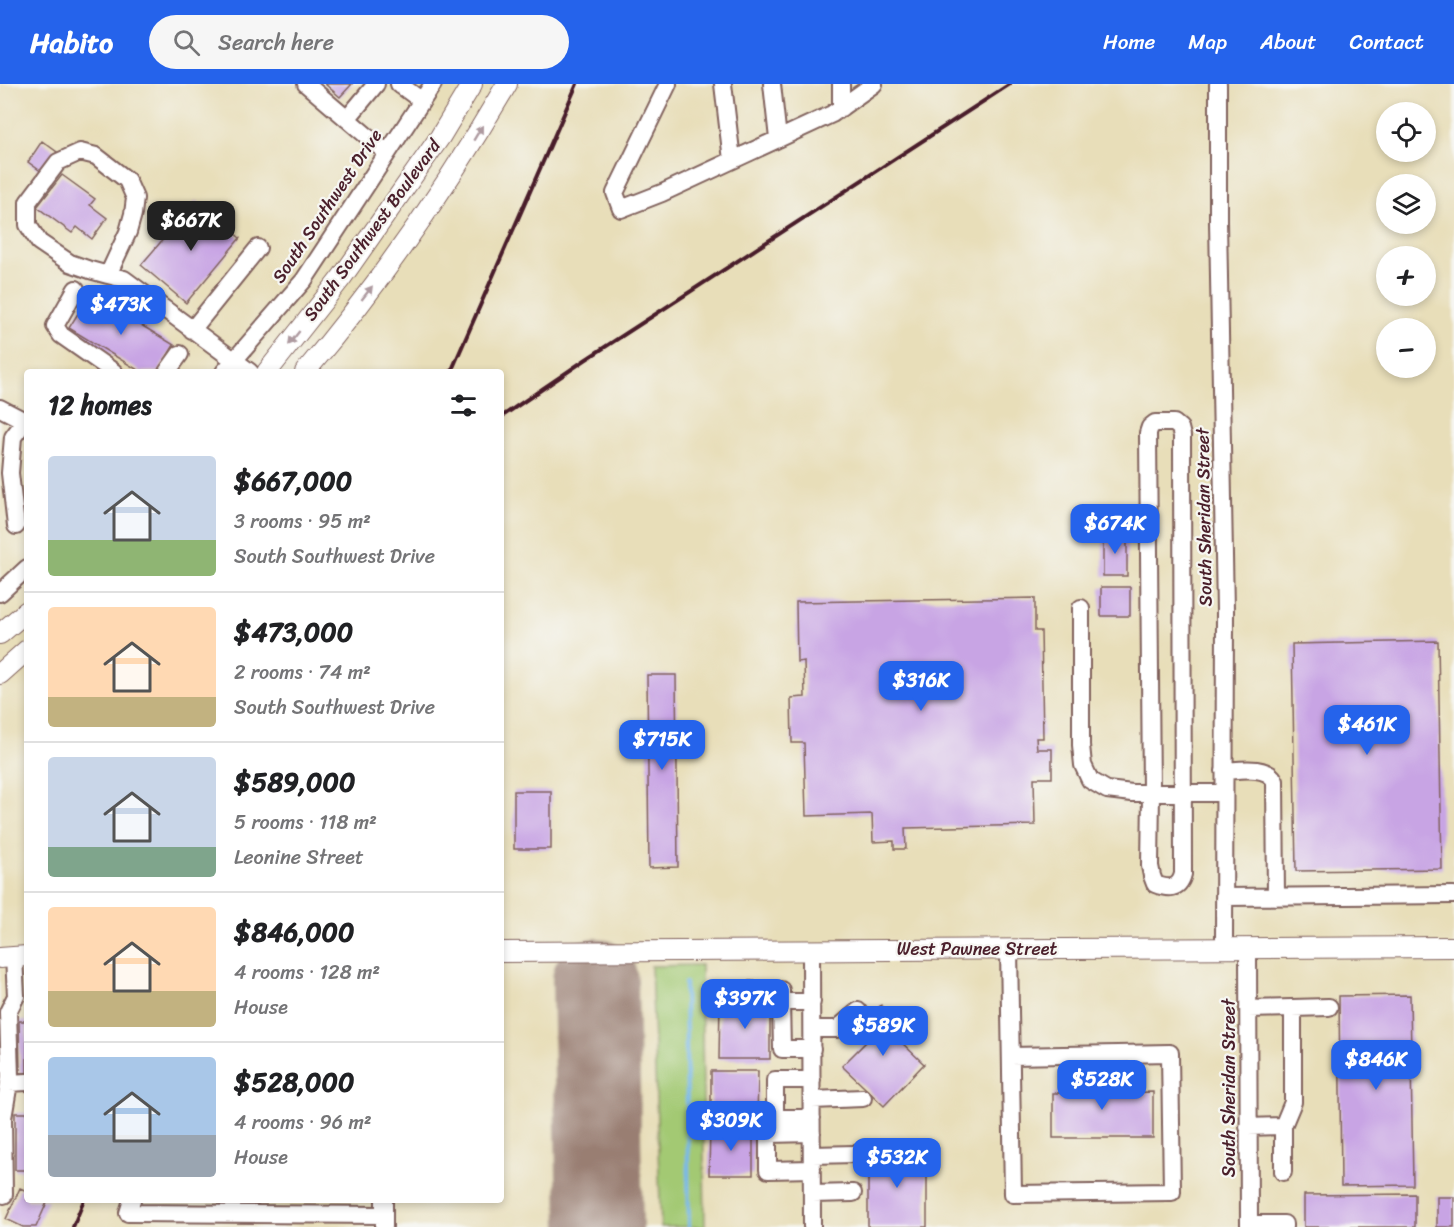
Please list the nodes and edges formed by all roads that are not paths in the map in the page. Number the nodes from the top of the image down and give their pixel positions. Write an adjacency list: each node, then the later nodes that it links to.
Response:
1 (306, 84): 15 (street)
2 (376, 84): 15 (street)
3 (399, 84): 13 (street)
4 (432, 84): 13 (street, South Southwest Drive)
5 (472, 84): 27 (main road, South Southwest Boulevard, one-way to 27)
6 (507, 84): 28 (main road, South Southwest Boulevard, one-way to 6)
7 (668, 84): 18 (street)
8 (723, 84): 18 (street)
9 (772, 84): 16 (street)
10 (841, 84): 14 (street)
11 (874, 84): 14 (street)
12 (1218, 84): 40 (street, South Sheridan Street)
13 (422, 101): 17 (street, South Southwest Drive)
14 (841, 108): 16 (street)
15 (347, 119): 17 (street)
16 (778, 139): 18 (street)
17 (387, 153): 24 (street, South Southwest Drive)
18 (732, 160)
19 (258, 248): 22 (street)
20 (108, 275): 20 (street); 22 (street)
21 (76, 289): 25 (street)
22 (192, 330): 24 (street)
23 (180, 354): 26 (street)
24 (230, 366)
25 (110, 369)
26 (169, 369)
27 (269, 369)
28 (307, 369)
29 (0, 408): 30 (street)
30 (24, 420)
31 (24, 423): 32 (street)
32 (16, 526)
33 (24, 571): 34 (street)
34 (0, 593)
35 (1081, 608): 41 (street)
36 (24, 614): 37 (main road)
37 (0, 634)
38 (24, 653): 39 (main road)
39 (0, 674)
40 (1224, 771): 43 (street, South Sheridan Street); 46 (street)
41 (1152, 793): 42 (street); 42 (street); 42 (street)
42 (1183, 793): 43 (street)
43 (1224, 793): 45 (street, South Sheridan Street)
44 (1454, 895): 46 (street)
45 (1224, 897): 46 (street); 48 (street, South Sheridan Street)
46 (1276, 897)
47 (1454, 947): 49 (main road, West Pawnee Street)
48 (1224, 948): 49 (main road, West Pawnee Street); 50 (main road, West Pawnee Street)
49 (1248, 948): 59 (street, South Sheridan Street)
50 (1009, 949): 51 (main road, West Pawnee Street); 64 (street)
51 (812, 950): 52 (main road, West Pawnee Street); 56 (street)
52 (504, 952)
53 (14, 957): 57 (street)
54 (717, 990): 55 (street)
55 (781, 1002): 56 (street); 63 (street)
56 (812, 1002): 62 (street)
57 (19, 1004): 67 (street)
58 (1329, 1007): 60 (street)
59 (1248, 1009): 60 (street); 72 (street, South Sheridan Street)
60 (1293, 1009): 71 (street)
61 (858, 1011): 62 (street)
62 (812, 1029): 63 (street)
63 (812, 1049): 65 (street)
64 (1011, 1056): 64 (street)
65 (812, 1080): 69 (street); 70 (street)
66 (24, 1082): 67 (street)
67 (9, 1083): 78 (street)
68 (863, 1098): 69 (street)
69 (812, 1100): 70 (street)
70 (812, 1126): 74 (street); 74 (street)
71 (1283, 1126): 72 (street); 75 (street)
72 (1248, 1127): 81 (street, South Sheridan Street)
73 (855, 1154): 74 (street)
74 (812, 1162): 77 (street)
75 (1283, 1172)
76 (853, 1192): 77 (street)
77 (812, 1194): 82 (street)
78 (4, 1195)
79 (131, 1203): 80 (street)
80 (384, 1214)
81 (1249, 1226): 83 (street)
82 (812, 1227)
83 (1284, 1227)

